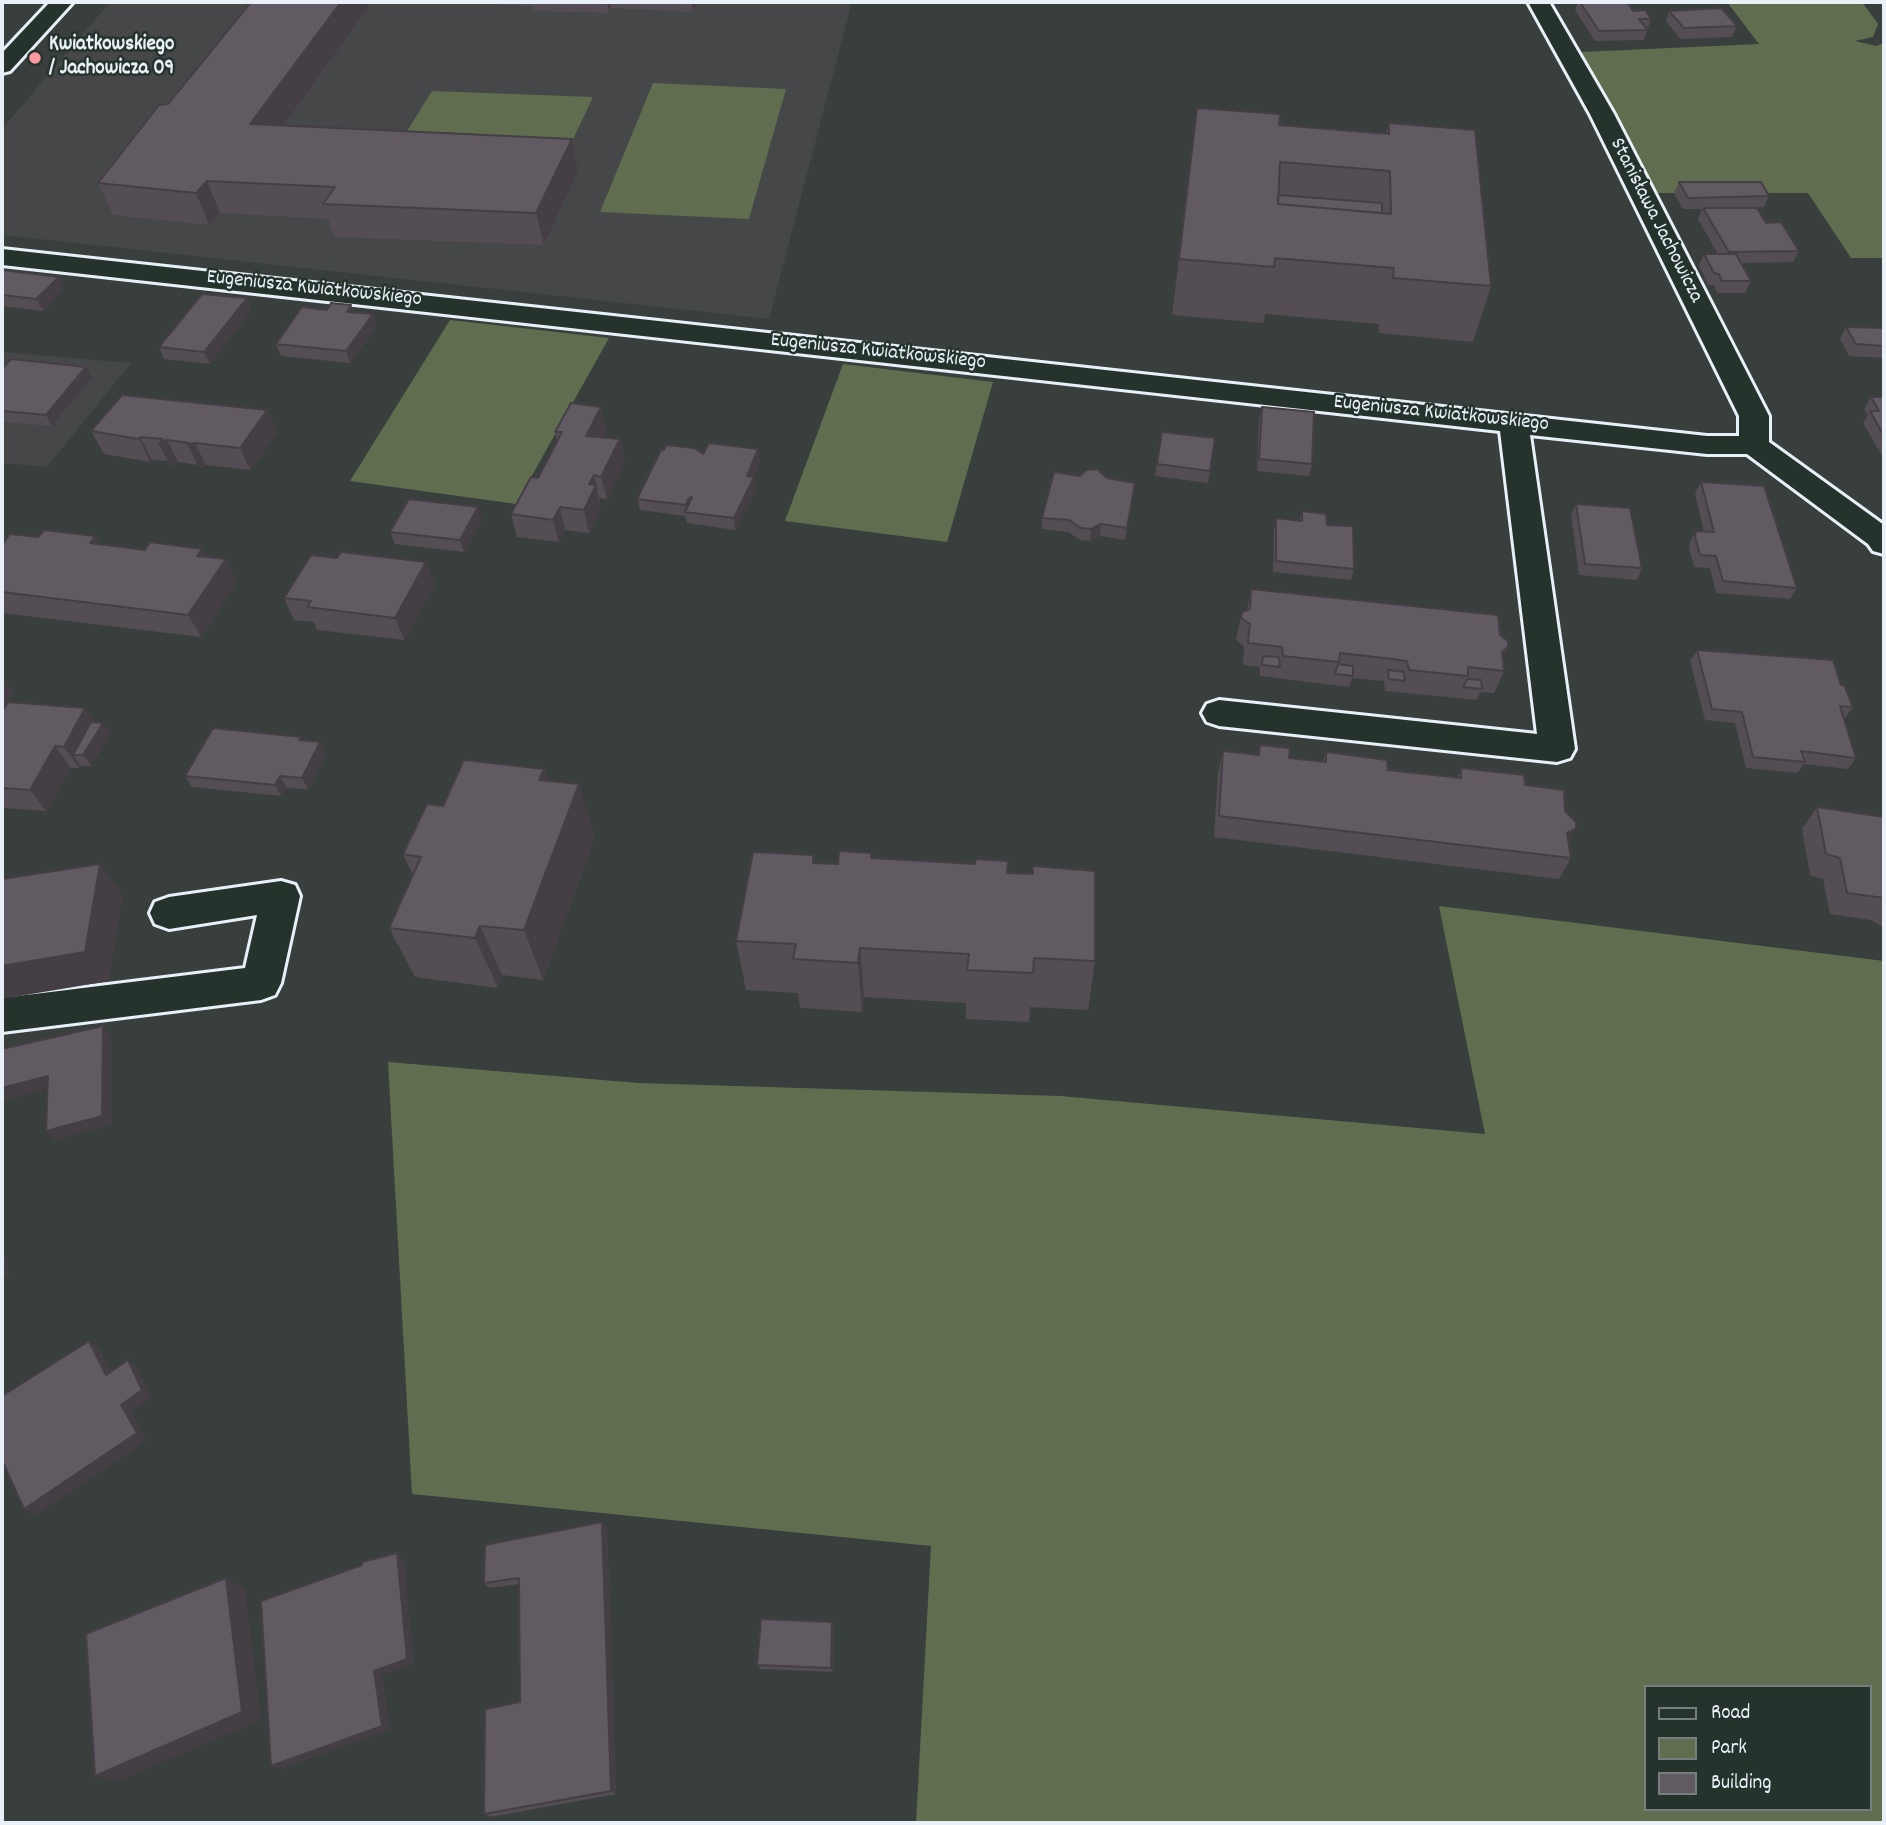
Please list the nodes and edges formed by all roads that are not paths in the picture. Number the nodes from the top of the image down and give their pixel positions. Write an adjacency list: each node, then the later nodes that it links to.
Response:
1 (62, 2): 3 (street)
2 (1539, 2): 6 (street, Stanisława Jachowicza)
3 (2, 66)
4 (2, 257): 5 (street, Eugeniusza Kwiatkowskiego)
5 (1514, 423): 6 (street, Eugeniusza Kwiatkowskiego); 8 (street)
6 (1754, 445): 7 (street)
7 (1884, 544)
8 (1219, 713)
9 (169, 913): 10 (street)
10 (2, 1016)

